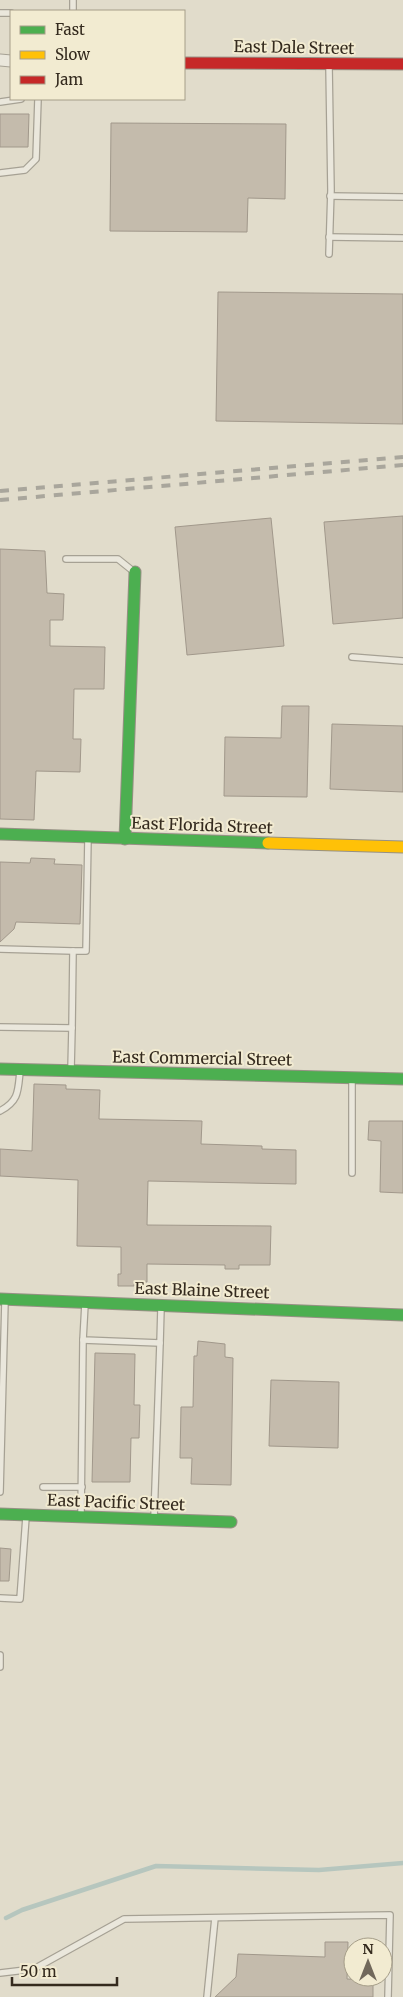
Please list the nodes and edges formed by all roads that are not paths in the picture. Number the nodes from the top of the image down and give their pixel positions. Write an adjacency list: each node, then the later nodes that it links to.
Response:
1 (185, 62): 2 (street, East Dale Street)
2 (330, 64): 3 (street, East Dale Street); 8 (lane)
3 (403, 64)
4 (13, 100): 6 (lane)
5 (38, 100): 7 (lane)
6 (0, 102)
7 (0, 173)
8 (330, 196): 9 (lane); 10 (lane)
9 (403, 197)
10 (329, 237): 11 (lane); 12 (lane)
11 (403, 238)
12 (328, 254)
13 (66, 559): 14 (lane)
14 (135, 572): 19 (street)
15 (352, 658): 16 (lane)
16 (403, 660)
17 (0, 834): 18 (street, East Florida Street)
18 (88, 837): 19 (street, East Florida Street); 22 (lane)
19 (125, 839): 20 (street, East Florida Street)
20 (403, 848)
21 (0, 949): 22 (lane)
22 (73, 951): 24 (lane)
23 (0, 1027): 24 (lane)
24 (72, 1028): 27 (lane)
25 (0, 1069): 26 (street, East Commercial Street)
26 (20, 1070): 27 (street, East Commercial Street); 30 (lane)
27 (71, 1071): 28 (street, East Commercial Street)
28 (352, 1078): 29 (street, East Commercial Street); 31 (lane)
29 (403, 1079)
30 (0, 1111)
31 (352, 1173)
32 (3, 1299): 33 (street, East Blaine Street); 37 (lane)
33 (85, 1302): 34 (street, East Blaine Street); 36 (lane)
34 (162, 1305): 35 (street, East Blaine Street); 38 (lane)
35 (403, 1315)
36 (83, 1340): 38 (lane); 42 (lane)
37 (2, 1341): 39 (lane)
38 (160, 1343): 47 (lane)
39 (1, 1413): 40 (lane)
40 (0, 1481): 43 (lane)
41 (43, 1487): 42 (lane)
42 (82, 1487): 46 (lane)
43 (0, 1492)
44 (0, 1514): 45 (street, East Pacific Street)
45 (26, 1515): 46 (street, East Pacific Street); 49 (lane)
46 (82, 1517): 47 (street, East Pacific Street)
47 (154, 1520): 48 (street, East Pacific Street)
48 (231, 1522)
49 (0, 1598)
50 (0, 1656): 51 (lane)
51 (0, 1667)
52 (215, 1918): 53 (lane); 54 (lane); 55 (lane)
53 (0, 1974)
54 (208, 1997)
55 (388, 1997)

